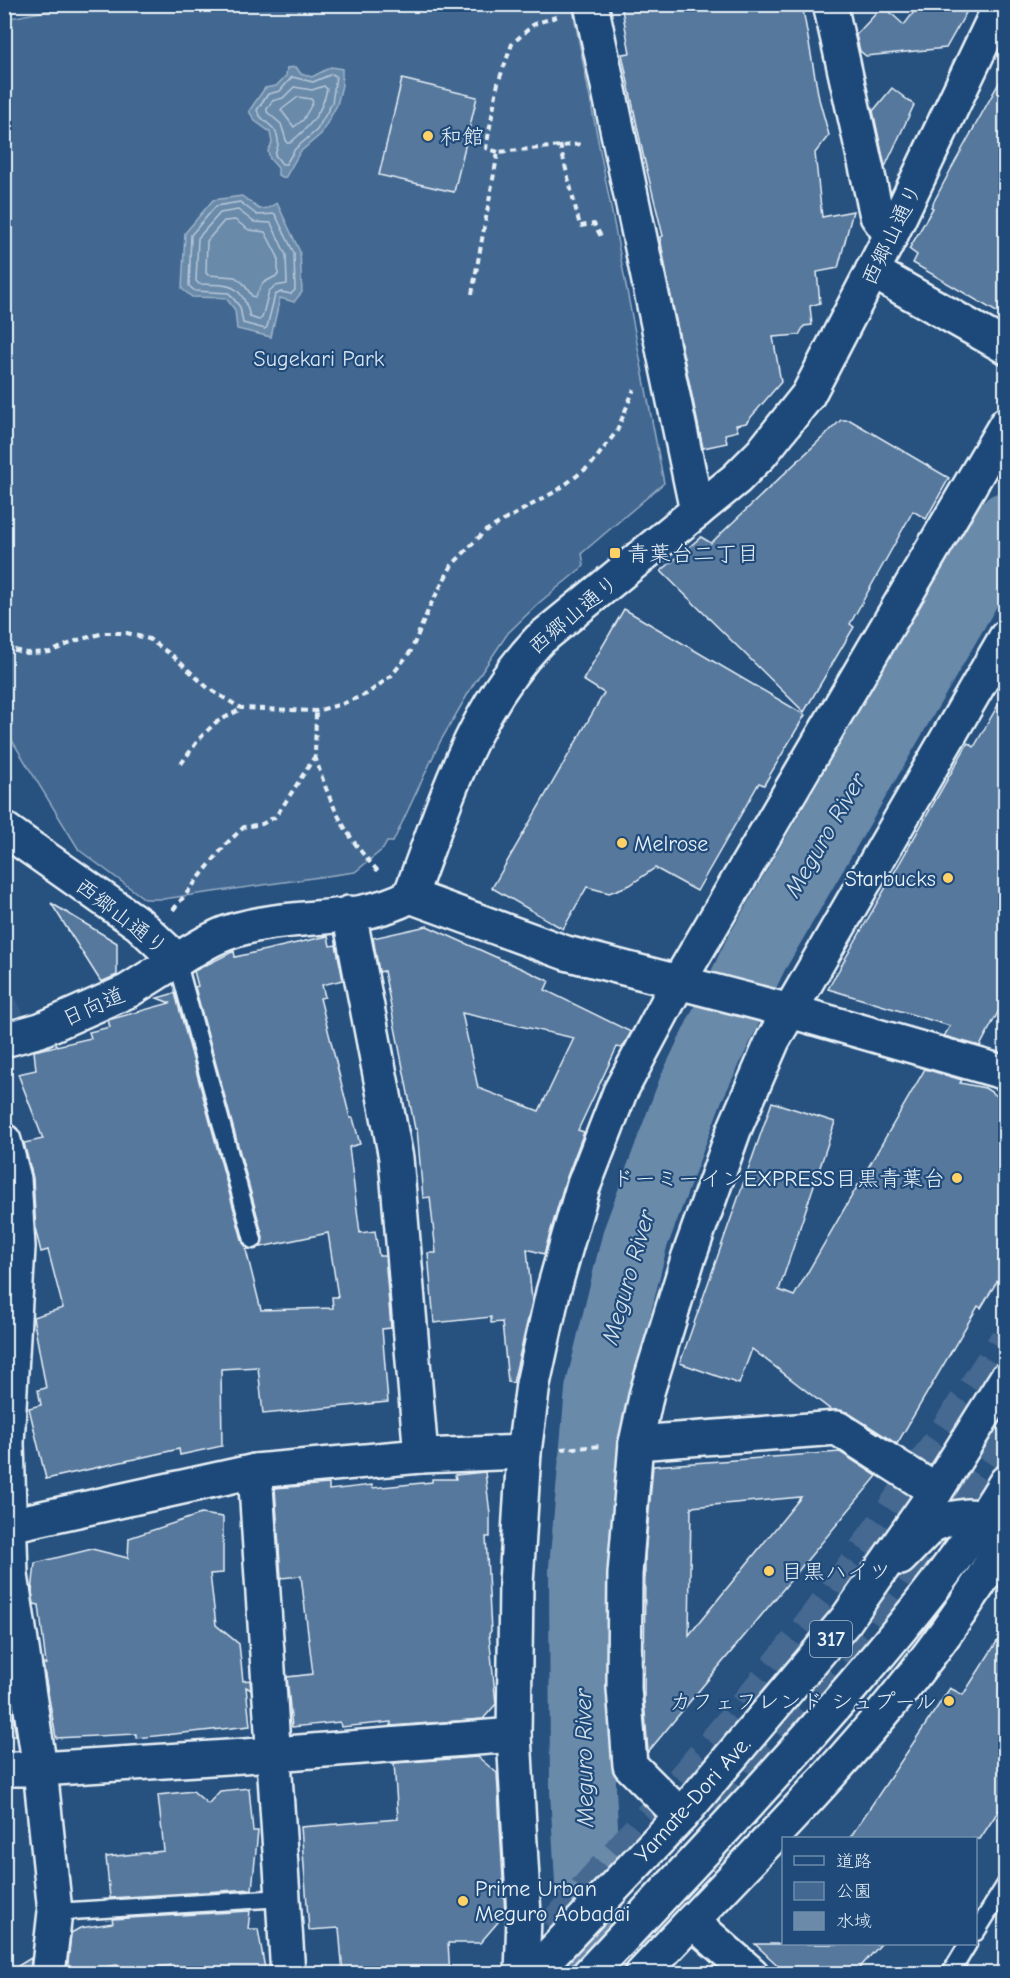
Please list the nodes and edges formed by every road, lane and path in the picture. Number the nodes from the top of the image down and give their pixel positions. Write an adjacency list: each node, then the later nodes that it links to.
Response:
1 (830, 4): 7 (street)
2 (1001, 4): 7 (street, 西郷山通り)
3 (591, 5): 4 (street); 6 (path)
4 (620, 142): 5 (path); 14 (street)
5 (560, 145): 6 (path); 8 (path)
6 (498, 152): 10 (path)
7 (891, 235): 9 (street, 西郷山通り)
8 (604, 240)
9 (872, 271): 11 (street); 14 (street, 西郷山通り)
10 (472, 294)
11 (1005, 347)
12 (631, 378): 18 (path)
13 (1005, 424): 27 (street)
14 (697, 511): 23 (street, 西郷山通り)
15 (1005, 637): 28 (street)
16 (4, 647): 17 (path)
17 (241, 708): 18 (path); 20 (path)
18 (316, 711): 19 (path)
19 (315, 756): 22 (path); 25 (path)
20 (181, 764)
21 (4, 829): 25 (street, 西郷山通り)
22 (361, 853)
23 (410, 896): 24 (street, 西郷山通り); 27 (street)
24 (349, 913): 26 (street, 西郷山通り); 36 (street)
25 (152, 936): 26 (street, 西郷山通り)
26 (177, 960): 29 (street, 日向道); 32 (lane)
27 (687, 984): 28 (street); 35 (street)
28 (783, 1009): 30 (street); 34 (street)
29 (4, 1040)
30 (1005, 1072)
31 (4, 1141): 40 (street)
32 (253, 1240)
33 (1005, 1380): 39 (street, Yamate-Dori Ave. / 317)
34 (622, 1444): 35 (path); 39 (street); 48 (street)
35 (538, 1451): 36 (street); 44 (street)
36 (422, 1456): 37 (street)
37 (255, 1471): 40 (street); 45 (street)
38 (1005, 1482): 41 (street, Yamate-Dori Ave. / 317)
39 (936, 1491): 43 (street, Yamate-Dori Ave. / 317)
40 (10, 1525): 42 (street)
41 (998, 1529): 43 (street); 52 (street, 317); 58 (street, Yamate-Dori Ave. / 317)
42 (8, 1574): 47 (street)
43 (846, 1620): 48 (street, Yamate-Dori Ave. / 317)
44 (514, 1735): 45 (street); 55 (street)
45 (274, 1754): 47 (street); 50 (street)
46 (4, 1769): 47 (street)
47 (40, 1769): 51 (street)
48 (681, 1816): 55 (street, Yamate-Dori Ave. / 317)
49 (1005, 1884): 53 (lane)
50 (283, 1898): 51 (lane); 57 (street)
51 (55, 1912): 56 (street)
52 (692, 1921): 59 (street, 317); 60 (street)
53 (977, 1929)
54 (967, 1945): 61 (lane)
55 (532, 1969)
56 (48, 1974)
57 (288, 1974)
58 (589, 1974)
59 (643, 1974)
60 (752, 1974)
61 (950, 1974)

